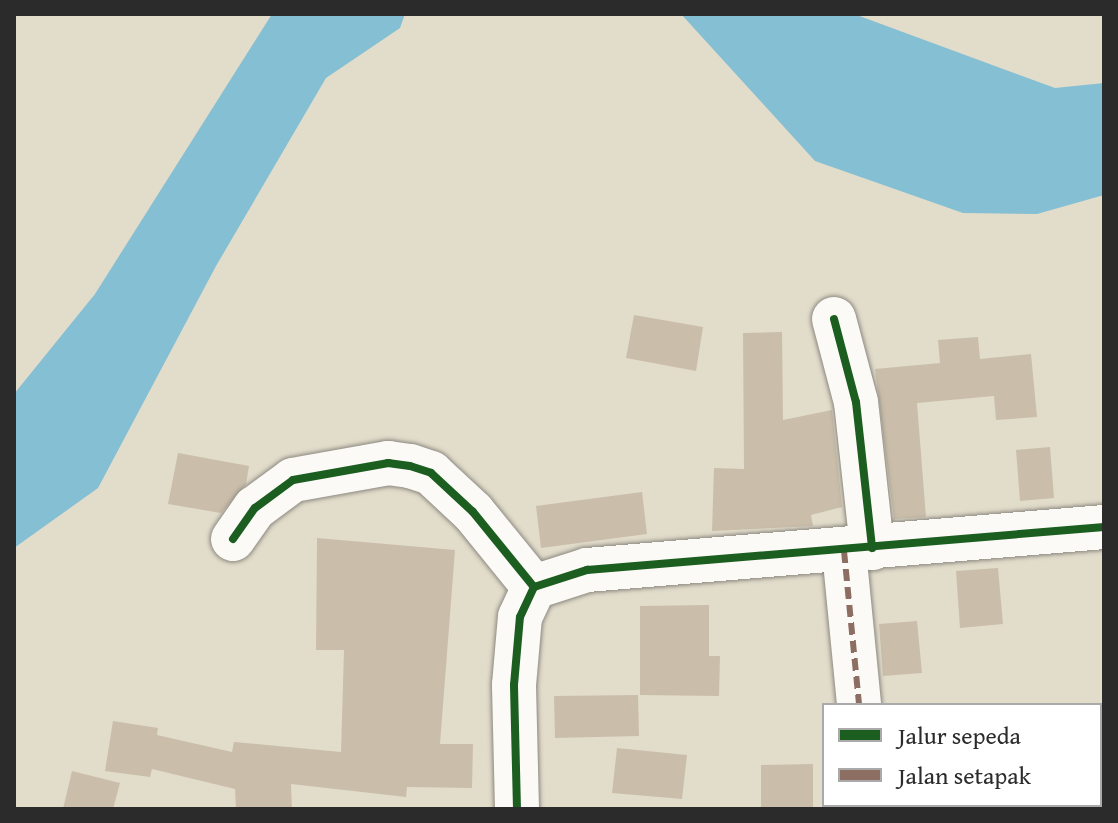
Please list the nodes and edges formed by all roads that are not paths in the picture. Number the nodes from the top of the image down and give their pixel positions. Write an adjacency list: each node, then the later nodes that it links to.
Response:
1 (834, 319): 4 (street)
2 (1104, 527): 4 (street)
3 (233, 539): 5 (street)
4 (858, 549): 5 (street); 6 (street)
5 (534, 587): 7 (street)
6 (859, 703)
7 (517, 809)

